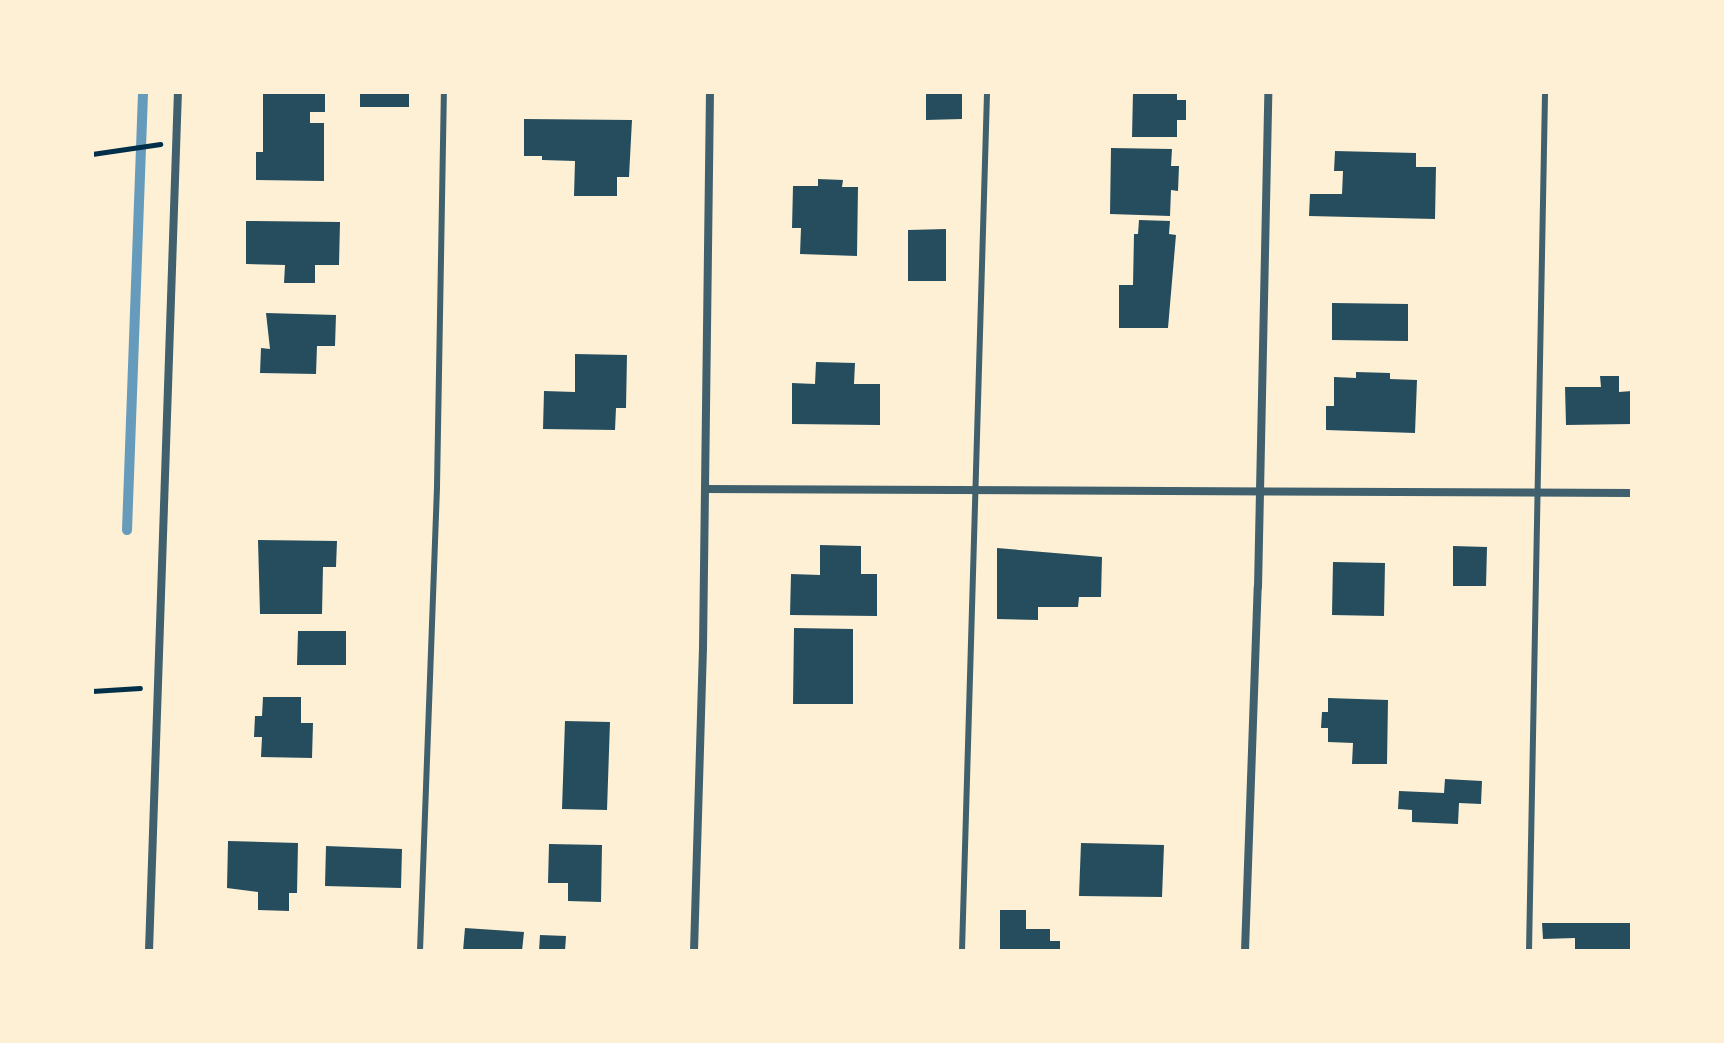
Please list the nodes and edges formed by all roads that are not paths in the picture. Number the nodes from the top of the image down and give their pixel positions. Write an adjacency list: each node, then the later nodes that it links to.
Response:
1 (178, 92): 12 (street)
2 (444, 92): 13 (lane)
3 (710, 92): 7 (street)
4 (987, 92): 8 (lane)
5 (1268, 92): 9 (street)
6 (1545, 92): 10 (lane)
7 (705, 489): 8 (street); 14 (street)
8 (977, 490): 9 (street); 15 (lane)
9 (1259, 493): 10 (street); 16 (street)
10 (1539, 493): 11 (street); 17 (lane)
11 (1632, 493)
12 (149, 951)
13 (420, 951)
14 (694, 951)
15 (962, 951)
16 (1245, 951)
17 (1529, 951)

